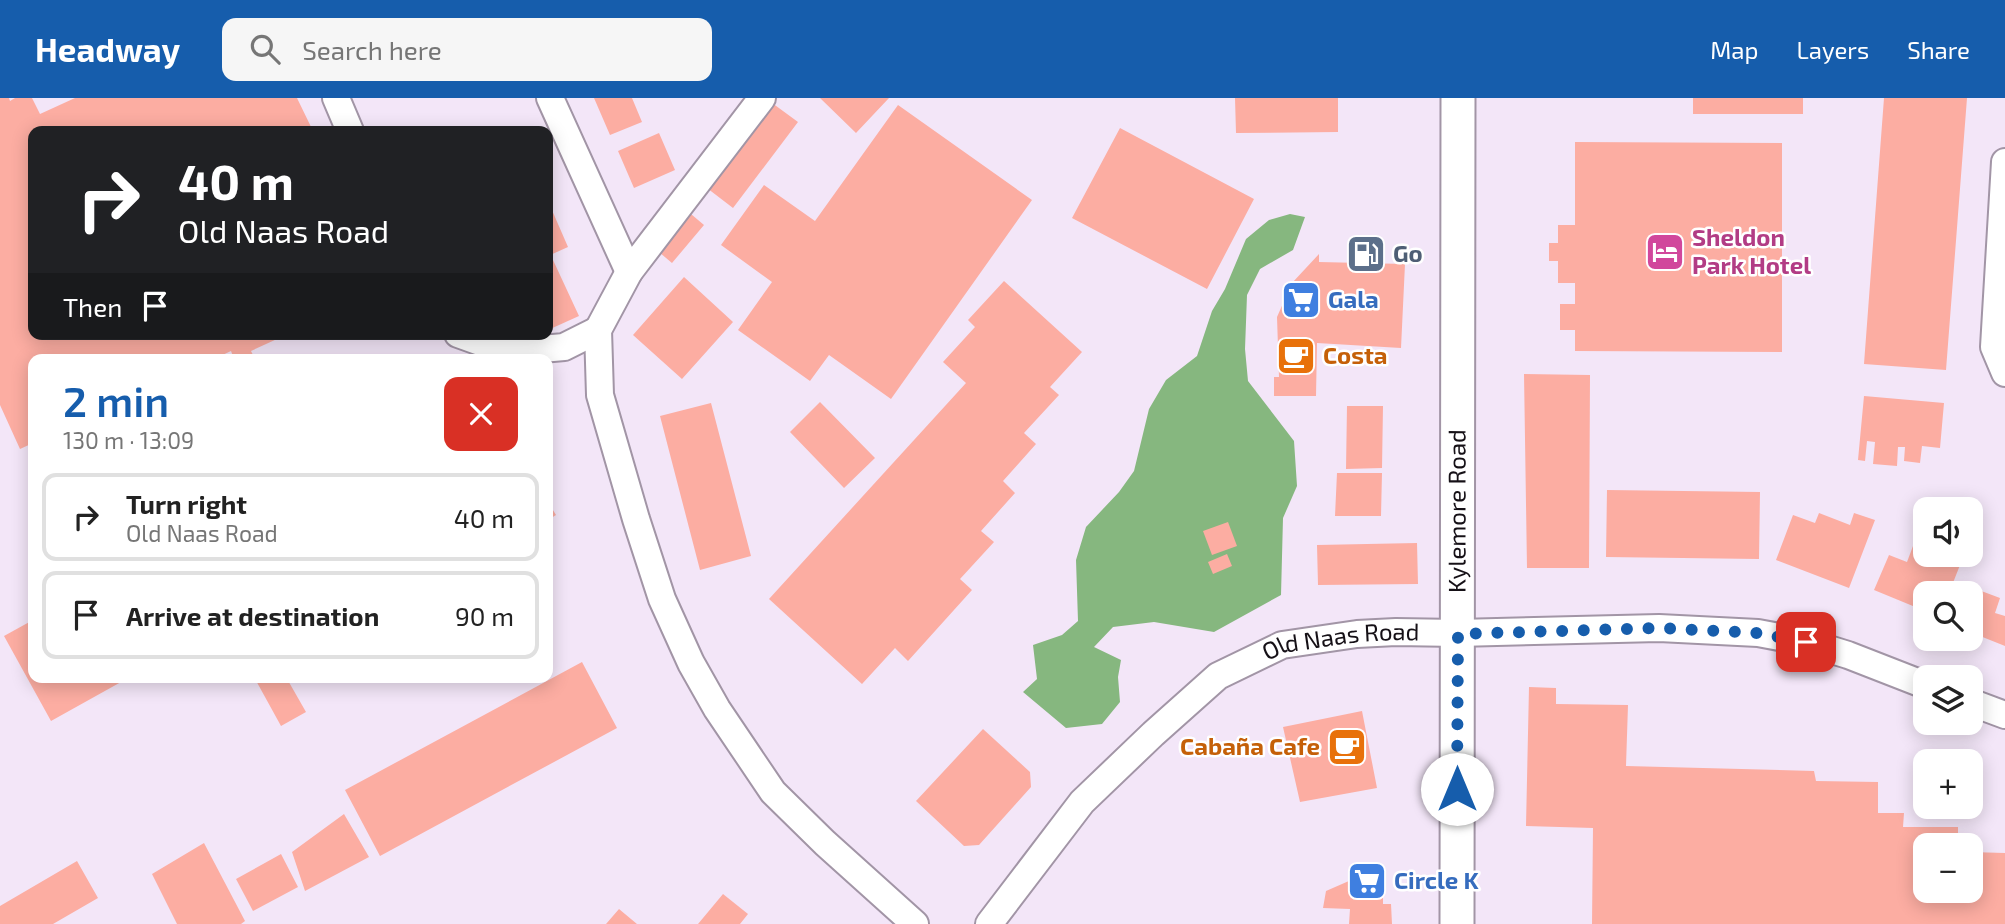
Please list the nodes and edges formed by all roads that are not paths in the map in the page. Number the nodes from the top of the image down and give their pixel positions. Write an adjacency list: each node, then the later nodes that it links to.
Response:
1 (336, 98): 5 (street)
2 (550, 98): 7 (street)
3 (762, 98): 7 (street)
4 (1458, 98): 11 (main road, Kylemore Road)
5 (348, 126)
6 (2005, 162): 10 (street)
7 (629, 272): 8 (street)
8 (598, 330): 9 (street); 15 (street)
9 (475, 340)
10 (2005, 373)
11 (1458, 634): 12 (street, Old Naas Road); 16 (street, Old Naas Road); 17 (main road, Kylemore Road)
12 (1913, 680)
13 (1983, 707): 14 (street)
14 (2005, 715)
15 (915, 924)
16 (989, 924)
17 (1457, 924)

